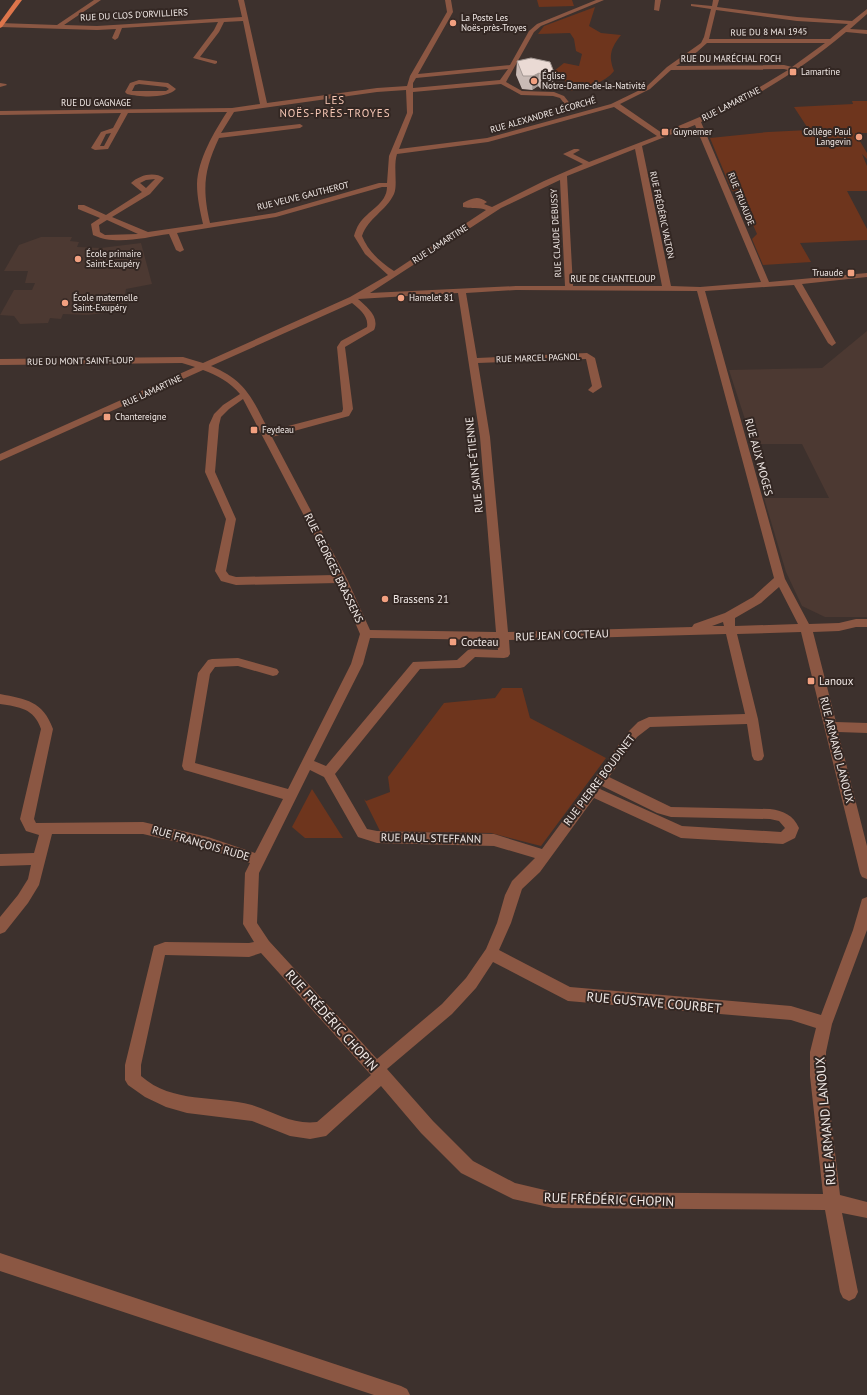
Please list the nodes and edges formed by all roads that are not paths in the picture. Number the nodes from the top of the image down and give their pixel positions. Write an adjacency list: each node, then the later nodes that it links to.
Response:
1 (19, 0): 15 (main road)
2 (98, 0): 16 (street)
3 (241, 0): 12 (street)
4 (448, 0): 27 (street)
5 (602, 0): 26 (street)
6 (658, 0): 10 (street)
7 (716, 0): 9 (street)
8 (693, 5): 9 (street)
9 (714, 7): 14 (street); 21 (street)
10 (657, 10)
11 (866, 13): 14 (street, RUE LAMARTINE)
12 (244, 19): 13 (street, RUE DU CLOS D'ORVILLIERS); 34 (street)
13 (222, 20): 17 (street, RUE DU CLOS D'ORVILLIERS); 23 (street)
14 (853, 23): 18 (street, RUE LAMARTINE)
15 (0, 25): 16 (street, RUE DU CLOS D'ORVILLIERS)
16 (60, 26): 17 (street, RUE DU CLOS D'ORVILLIERS)
17 (120, 27): 20 (street)
18 (845, 30): 19 (street); 22 (street, RUE LAMARTINE)
19 (867, 32)
20 (115, 38)
21 (706, 41): 22 (street, RUE DU 8 MAI 1945); 24 (street, RUE ALEXANDRE LÉCORCHÉ)
22 (832, 41): 25 (street, RUE LAMARTINE)
23 (215, 62)
24 (669, 68): 25 (street, RUE DU MARÉCHAL FOCH); 33 (street, RUE ALEXANDRE LÉCORCHÉ)
25 (792, 69): 40 (street, RUE LAMARTINE)
26 (510, 70): 27 (street); 28 (street); 29 (street)
27 (413, 76): 30 (street)
28 (503, 81): 29 (street, RUE DU GAGNAGE); 30 (street, RUE DU GAGNAGE); 31 (street)
29 (514, 82): 31 (street)
30 (410, 89): 34 (street, RUE DU GAGNAGE); 47 (street)
31 (515, 90): 35 (street)
32 (171, 98): 32 (street); 36 (street)
33 (615, 104): 44 (street); 47 (street, RUE ALEXANDRE LÉCORCHÉ)
34 (264, 106): 38 (street, RUE DU GAGNAGE)
35 (572, 110)
36 (177, 111): 37 (street, RUE DU GAGNAGE); 38 (street, RUE DU GAGNAGE)
37 (124, 112): 39 (street, RUE DU GAGNAGE); 42 (street)
38 (230, 112): 43 (street)
39 (0, 113)
40 (697, 121): 44 (street, RUE LAMARTINE); 63 (street, RUE TRUAUDE)
41 (300, 126): 43 (street)
42 (116, 129)
43 (217, 136): 56 (street)
44 (662, 136): 45 (street, RUE LAMARTINE)
45 (638, 146): 48 (street, RUE LAMARTINE); 65 (street, RUE FRÉDÉRIC VALTON)
46 (576, 150): 48 (street)
47 (395, 152): 50 (street)
48 (590, 166): 49 (street, RUE LAMARTINE)
49 (563, 176): 54 (street, RUE LAMARTINE); 64 (street, RUE CLAUDE DEBUSSY)
50 (391, 185): 56 (street, RUE VEUVE GAUTHEROT); 60 (street)
51 (147, 192): 55 (street)
52 (479, 205): 54 (street)
53 (81, 207): 55 (street)
54 (492, 210): 60 (street, RUE LAMARTINE)
55 (106, 217): 58 (street); 58 (street, RUE VEUVE GAUTHEROT)
56 (207, 225): 57 (street, RUE VEUVE GAUTHEROT)
57 (172, 231): 58 (street, RUE VEUVE GAUTHEROT); 59 (street)
58 (148, 235)
59 (180, 250)
60 (394, 275): 68 (street, RUE LAMARTINE)
61 (867, 275): 62 (street, RUE DE CHANTELOUP)
62 (797, 282): 63 (street, RUE DE CHANTELOUP); 69 (street)
63 (766, 284): 66 (street, RUE DE CHANTELOUP)
64 (569, 288): 65 (street, RUE DE CHANTELOUP); 67 (street, RUE DE CHANTELOUP)
65 (667, 289): 66 (street, RUE DE CHANTELOUP)
66 (700, 289): 80 (street, RUE AUX MOGES)
67 (462, 292): 68 (street, RUE DE CHANTELOUP); 71 (street, RUE SAINT-ÉTIENNE)
68 (356, 298): 73 (street, RUE LAMARTINE); 77 (street)
69 (832, 343)
70 (160, 360): 72 (street, RUE DU MONT SAINT-LOUP); 73 (street, RUE DU MONT SAINT-LOUP); 74 (street)
71 (473, 361): 75 (street, RUE MARCEL PAGNOL); 87 (street, RUE SAINT-ÉTIENNE)
72 (0, 362)
73 (204, 366): 74 (street, RUE LAMARTINE); 76 (street, RUE GEORGES BRASSENS)
74 (167, 384): 78 (street, RUE LAMARTINE)
75 (593, 390)
76 (246, 394): 77 (street, RUE GEORGES BRASSENS); 79 (street)
77 (267, 435): 79 (street, RUE GEORGES BRASSENS)
78 (0, 458)
79 (342, 579): 86 (street, RUE GEORGES BRASSENS)
80 (780, 579): 81 (street, RUE JEAN COCTEAU); 83 (street, RUE AUX MOGES)
81 (729, 616): 84 (street, RUE JEAN COCTEAU); 85 (street)
82 (867, 623): 83 (street, RUE JEAN COCTEAU)
83 (806, 628): 85 (street, RUE JEAN COCTEAU); 91 (street, RUE ARMAND LANOUX)
84 (686, 630): 85 (street, RUE JEAN COCTEAU); 87 (street, RUE JEAN COCTEAU)
85 (730, 630): 90 (street)
86 (366, 634): 87 (street, RUE JEAN COCTEAU); 94 (street, RUE GEORGES BRASSENS)
87 (503, 636): 95 (street)
88 (273, 672): 98 (street)
89 (0, 699): 99 (street, RUE FRANÇOIS RUDE)
90 (752, 718): 93 (street); 96 (street, RUE PIERRE BOUDINET)
91 (831, 727): 92 (street); 100 (street, RUE ARMAND LANOUX)
92 (867, 728)
93 (758, 756)
94 (306, 763): 95 (street); 98 (street, RUE GEORGES BRASSENS)
95 (328, 774): 101 (street, RUE PAUL STEFFANN)
96 (600, 779): 97 (street, RUE PIERRE BOUDINET); 97 (street)
97 (591, 791): 101 (street, RUE PIERRE BOUDINET)
98 (289, 796): 104 (street, RUE GEORGES BRASSENS)
99 (47, 829): 102 (street); 104 (street, RUE FRANÇOIS RUDE)
100 (862, 833): 105 (street, RUE ARMAND LANOUX)
101 (544, 855): 110 (street, RUE PIERRE BOUDINET)
102 (39, 859): 103 (street); 108 (street)
103 (0, 860)
104 (258, 860): 107 (street, RUE GEORGES BRASSENS)
105 (867, 873)
106 (867, 903): 111 (street, RUE ARMAND LANOUX)
107 (250, 924): 109 (street, RUE FRÉDÉRIC CHOPIN)
108 (0, 928)
109 (264, 946): 112 (street, RUE FRÉDÉRIC CHOPIN); 112 (street, RUE PIERRE BOUDINET)
110 (491, 953): 111 (street, RUE GUSTAVE COURBET); 112 (street, RUE PIERRE BOUDINET)
111 (825, 1024): 113 (street, RUE ARMAND LANOUX)
112 (379, 1072): 113 (street, RUE FRÉDÉRIC CHOPIN)
113 (832, 1202): 114 (street, RUE FRÉDÉRIC CHOPIN); 116 (street, RUE ARMAND LANOUX)
114 (867, 1210)
115 (0, 1262): 117 (street)
116 (849, 1292)
117 (401, 1395)

